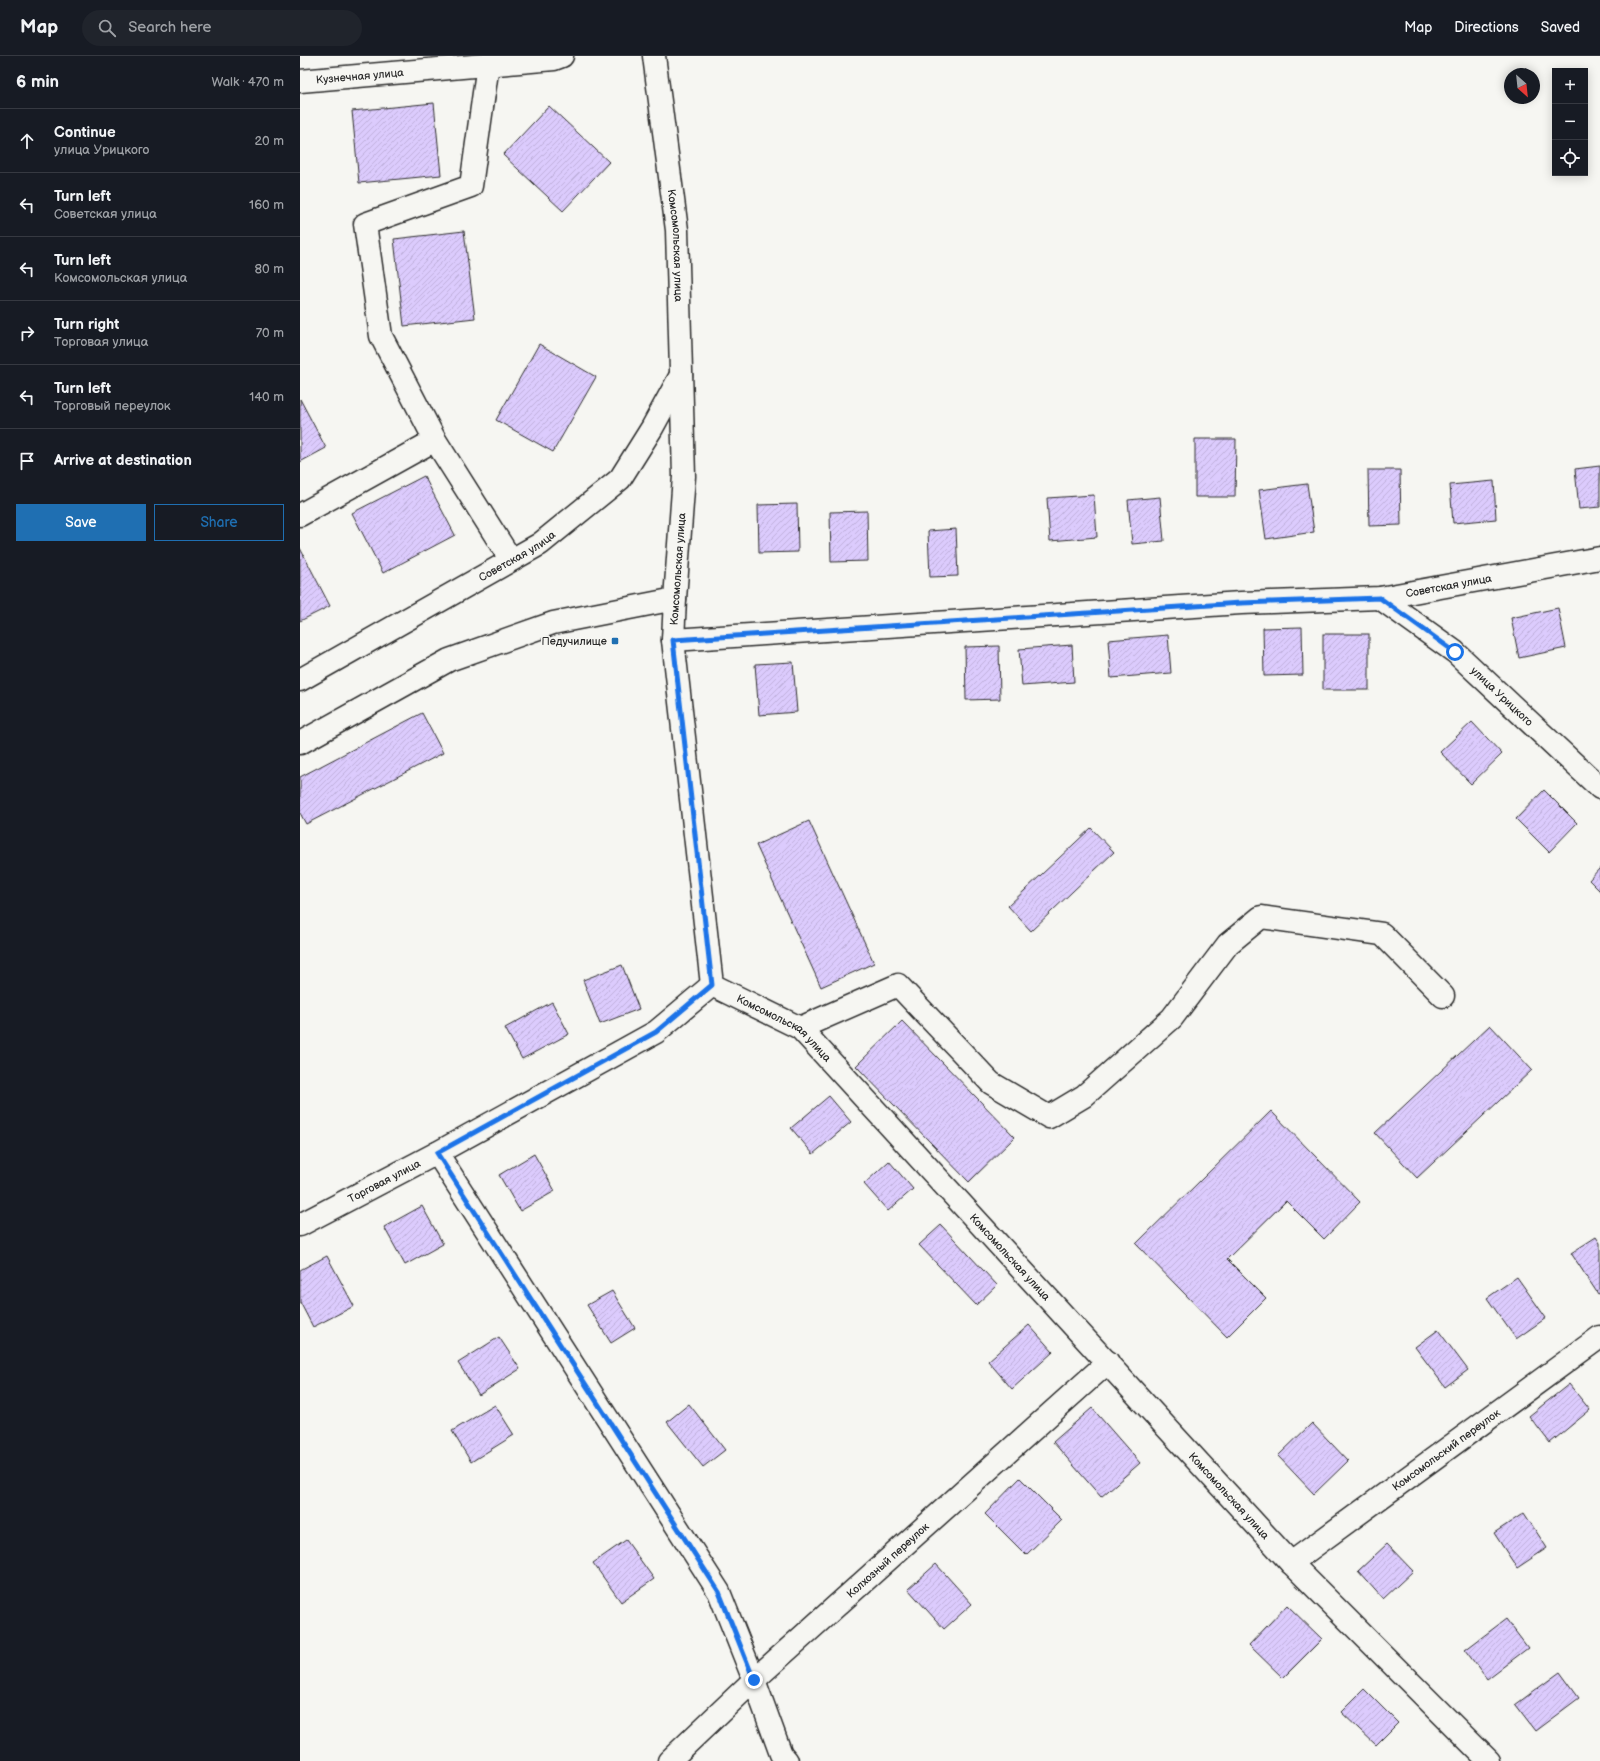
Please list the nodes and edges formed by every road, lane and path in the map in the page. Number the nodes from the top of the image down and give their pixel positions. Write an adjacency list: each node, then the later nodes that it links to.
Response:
1 (562, 56): 3 (street, Кузнечная улица)
2 (654, 56): 5 (street, Комсомольская улица)
3 (488, 64): 4 (street, Кузнечная улица); 6 (street)
4 (300, 81)
5 (681, 374): 9 (street, Советская улица); 10 (street, Комсомольская улица)
6 (435, 440): 7 (street); 9 (street)
7 (300, 515)
8 (1600, 558): 11 (street, Советская улица)
9 (511, 560): 13 (street, Советская улица)
10 (674, 598): 12 (street, Комсомольская улица); 14 (street)
11 (1380, 598): 12 (street, Советская улица); 15 (street, улица Урицкого)
12 (673, 640): 16 (street, Комсомольская улица)
13 (300, 680)
14 (300, 743)
15 (1600, 788)
16 (712, 985): 18 (street, Комсомольская улица); 19 (street, Торговая улица)
17 (1443, 996): 18 (street)
18 (800, 1028): 22 (street, Комсомольская улица)
19 (437, 1153): 20 (street, Торговая улица); 24 (street)
20 (300, 1225)
21 (1600, 1337): 23 (street, Комсомольский переулок)
22 (1108, 1362): 23 (street, Комсомольская улица); 24 (street, Колхозный переулок)
23 (1291, 1563): 27 (street, Комсомольская улица)
24 (754, 1680): 25 (street, Колхозный переулок); 26 (street)
25 (669, 1761)
26 (787, 1761)
27 (1489, 1761)

